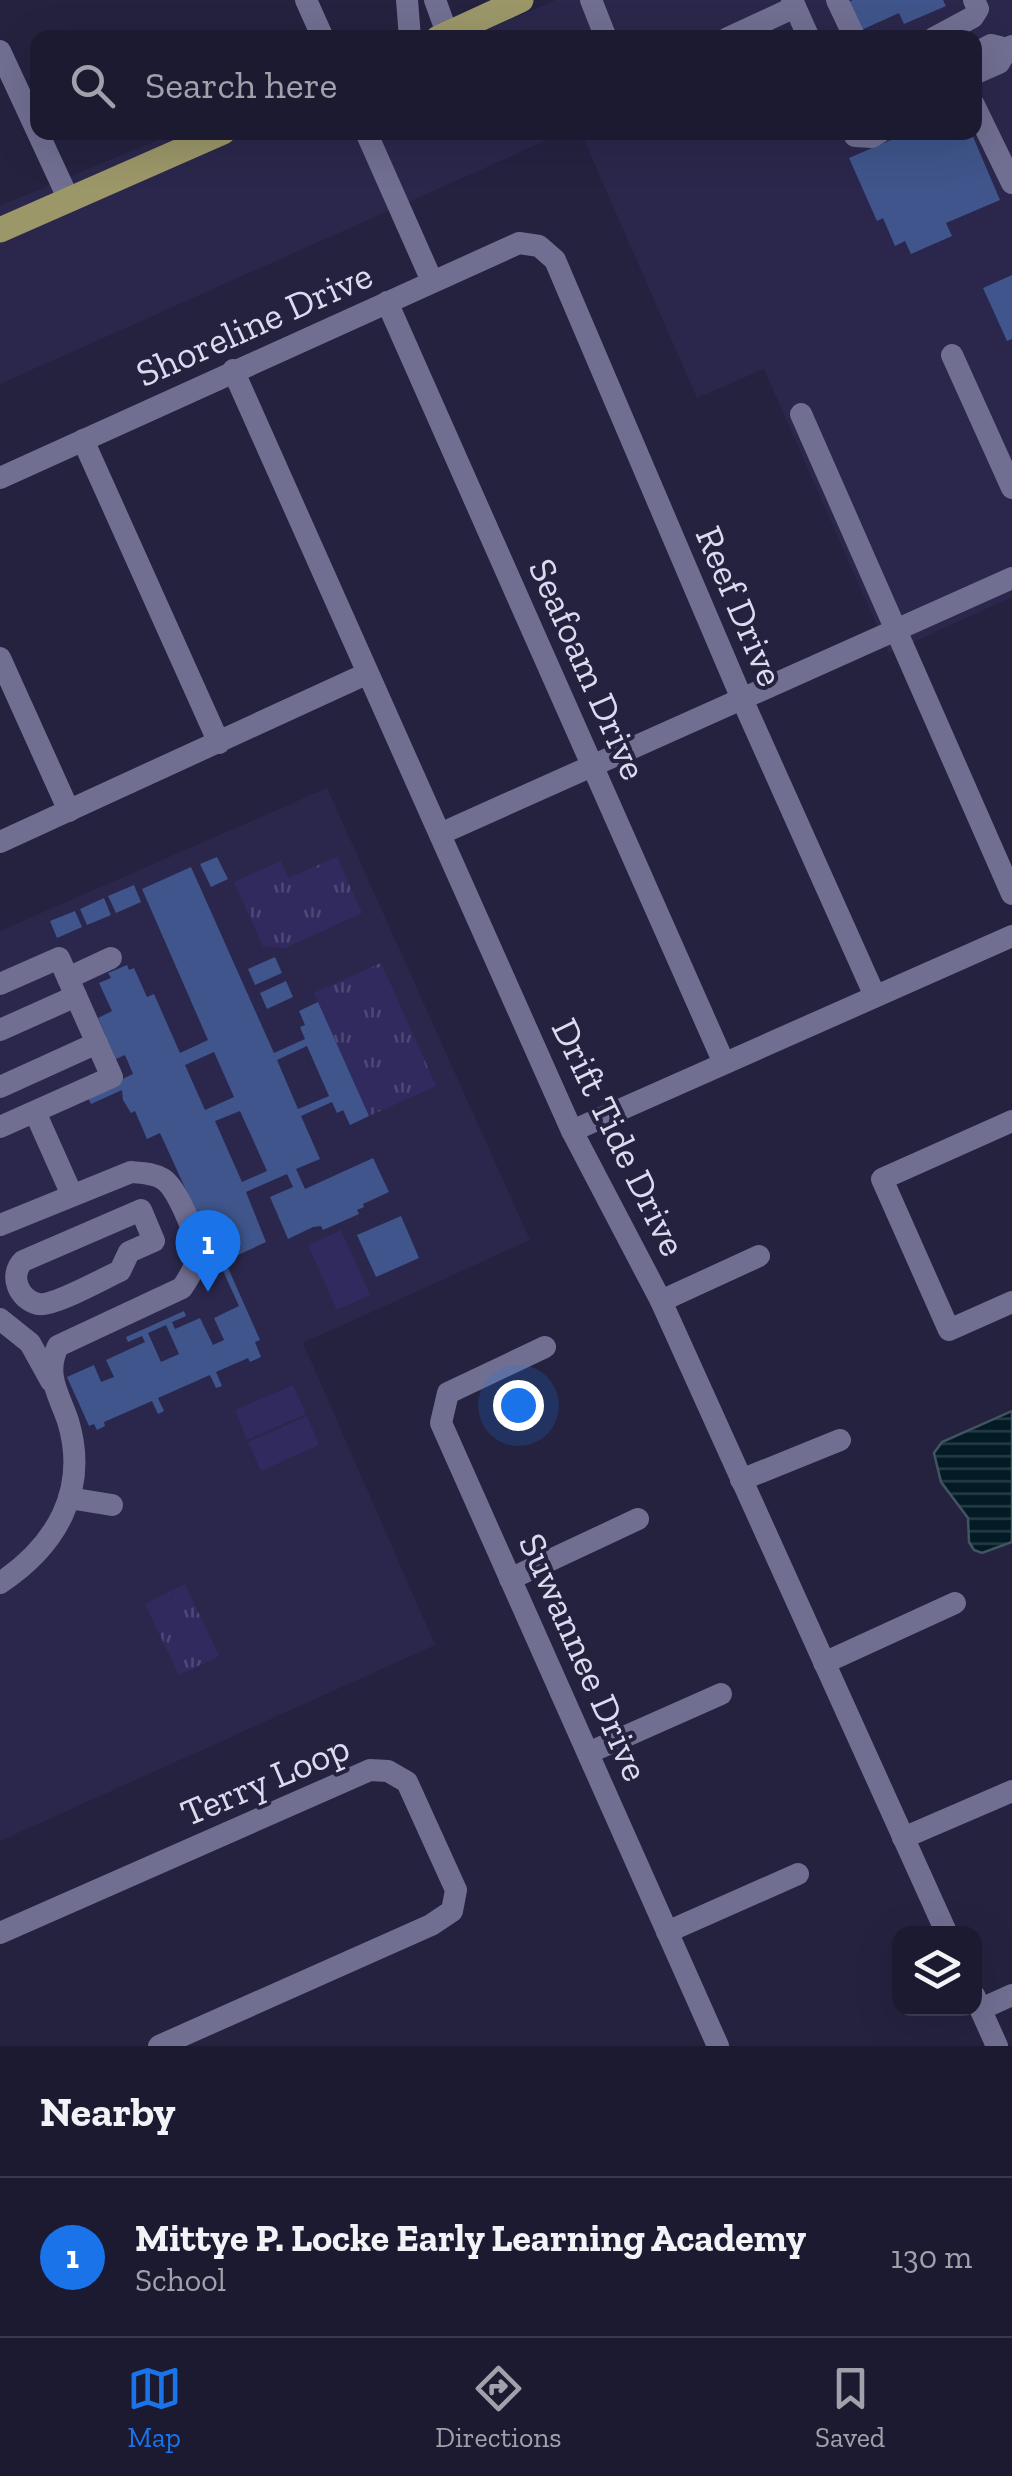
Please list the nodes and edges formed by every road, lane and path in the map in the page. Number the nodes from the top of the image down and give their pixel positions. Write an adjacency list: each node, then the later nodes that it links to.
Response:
1 (306, 0): 9 (street)
2 (407, 0): 10 (street)
3 (435, 0): 11 (street)
4 (521, 0): 12 (main road)
5 (591, 0): 13 (street)
6 (837, 0): 16 (street)
7 (974, 0): 17 (street)
8 (794, 4): 14 (street); 15 (street)
9 (320, 30)
10 (409, 30)
11 (441, 30)
12 (453, 30)
13 (603, 30)
14 (744, 30)
15 (805, 30)
16 (850, 30)
17 (945, 30)
18 (1009, 47): 19 (street); 21 (street)
19 (982, 50)
20 (0, 51): 22 (street)
21 (982, 70)
22 (30, 117)
23 (982, 121): 27 (street)
24 (41, 140): 28 (street)
25 (205, 140): 28 (main road)
26 (370, 140): 31 (street)
27 (1012, 183)
28 (68, 200): 29 (main road)
29 (0, 230)
30 (539, 246): 31 (street, Shoreline Drive); 43 (street, Reef Drive)
31 (432, 281): 32 (street, Shoreline Drive)
32 (388, 302): 34 (street, Shoreline Drive); 45 (street, Seafoam Drive)
33 (952, 354): 38 (street)
34 (233, 370): 36 (street, Shoreline Drive); 42 (street, Drift Tide Drive)
35 (801, 414): 40 (street)
36 (83, 440): 37 (street, Shoreline Drive); 44 (street)
37 (0, 478)
38 (1012, 488)
39 (1012, 578): 40 (street)
40 (896, 629): 43 (street); 49 (street)
41 (0, 658): 46 (street)
42 (366, 674): 44 (street); 47 (street, Drift Tide Drive)
43 (742, 699): 45 (street); 54 (street, Reef Drive)
44 (219, 743): 46 (street)
45 (593, 766): 47 (street); 57 (street, Seafoam Drive)
46 (69, 811): 48 (street)
47 (440, 834): 62 (street, Drift Tide Drive)
48 (0, 842)
49 (1012, 894)
50 (1012, 936): 54 (street)
51 (111, 958): 53 (street)
52 (0, 984): 53 (street)
53 (72, 987): 55 (street); 56 (street)
54 (875, 996): 57 (street)
55 (0, 1030)
56 (98, 1043): 58 (street); 59 (street)
57 (724, 1063): 62 (street)
58 (0, 1087)
59 (35, 1112): 61 (street); 63 (street)
60 (1012, 1121): 70 (street)
61 (0, 1127)
62 (572, 1131): 69 (street, Drift Tide Drive)
63 (72, 1195): 64 (street); 72 (street)
64 (34, 1212): 65 (street); 66 (street)
65 (0, 1226)
66 (50, 1249): 68 (street); 68 (street)
67 (760, 1256): 69 (street)
68 (77, 1290): 72 (street)
69 (660, 1301): 76 (street, Drift Tide Drive)
70 (1012, 1302)
71 (0, 1319): 74 (street)
72 (94, 1328): 74 (street)
73 (545, 1348): 80 (street, Suwannee Drive)
74 (53, 1384): 77 (street)
75 (840, 1440): 76 (street)
76 (742, 1480): 83 (street, Drift Tide Drive)
77 (69, 1498): 78 (street); 81 (street)
78 (112, 1505)
79 (638, 1519): 80 (street)
80 (510, 1579): 85 (street, Suwannee Drive)
81 (0, 1583)
82 (955, 1603): 83 (street)
83 (824, 1663): 87 (street, Drift Tide Drive)
84 (721, 1694): 85 (street)
85 (588, 1753): 90 (street, Suwannee Drive)
86 (1012, 1792): 87 (street)
87 (903, 1838): 89 (street, Drift Tide Drive)
88 (798, 1874): 90 (street)
89 (942, 1926)
90 (667, 1932): 96 (street, Suwannee Drive)
91 (0, 1933): 95 (street, Terry Loop)
92 (1012, 1995): 93 (street)
93 (982, 2001)
94 (982, 2011): 97 (street)
95 (159, 2046)
96 (718, 2046)
97 (998, 2046)

